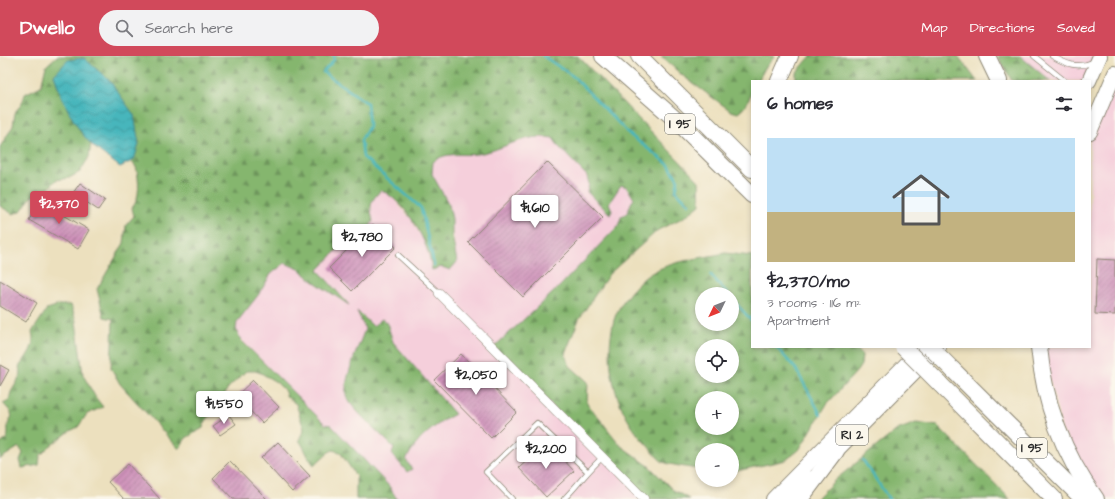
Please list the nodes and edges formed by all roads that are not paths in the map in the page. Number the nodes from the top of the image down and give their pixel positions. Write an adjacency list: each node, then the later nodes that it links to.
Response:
1 (604, 56): 15 (highway, I 95)
2 (639, 56): 14 (highway, I 95)
3 (790, 56): 9 (highway)
4 (987, 56): 10 (highway)
5 (1034, 56): 11 (lane)
6 (1052, 56): 7 (lane)
7 (1099, 58): 12 (main road)
8 (1115, 73): 13 (main road)
9 (779, 80)
10 (999, 80)
11 (1064, 80)
12 (1089, 80)
13 (1091, 130)
14 (751, 168)
15 (751, 194)
16 (398, 256): 17 (lane)
17 (439, 293): 25 (street)
18 (904, 348): 24 (highway, I 95, bridge)
19 (923, 348): 30 (main road, RI 2)
20 (925, 348): 35 (highway, I 95, bridge)
21 (938, 348): 23 (main road, RI 2)
22 (1039, 348): 36 (highway)
23 (836, 451): 31 (main road, RI 2); 32 (highway)
24 (1006, 451): 33 (highway); 34 (highway, I 95)
25 (602, 457): 26 (lane); 29 (street)
26 (587, 471): 27 (lane); 28 (lane)
27 (512, 499)
28 (564, 499)
29 (644, 499)
30 (773, 499)
31 (788, 499)
32 (800, 499)
33 (1048, 499)
34 (1054, 499)
35 (1083, 499)
36 (1096, 499)

